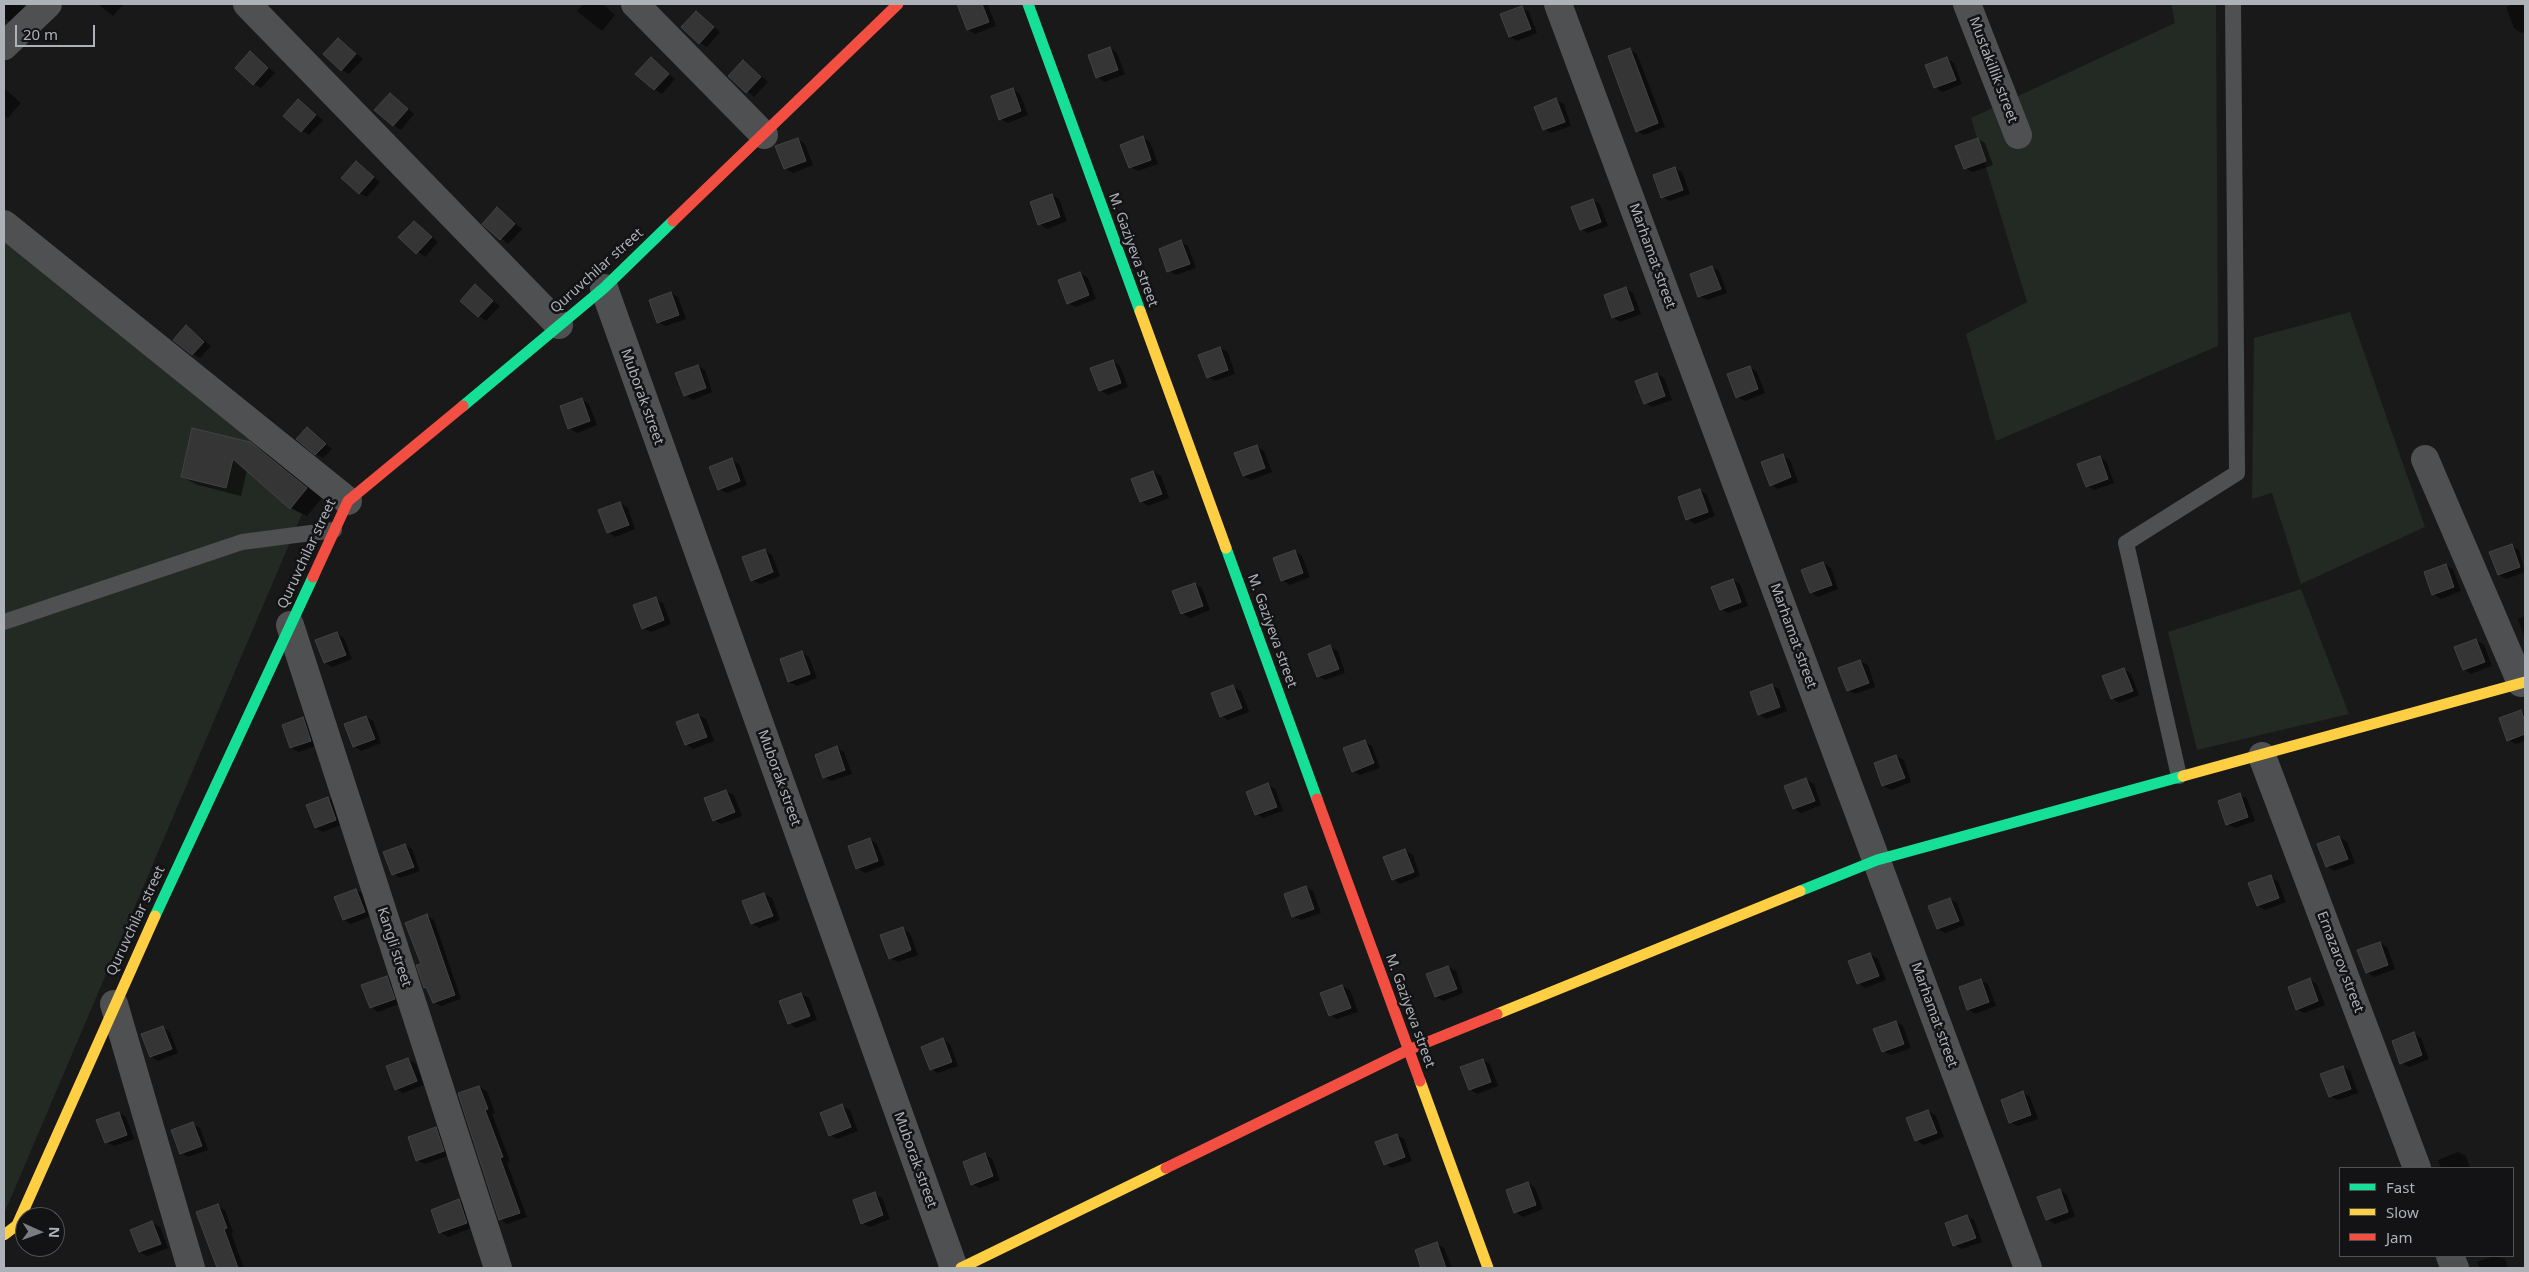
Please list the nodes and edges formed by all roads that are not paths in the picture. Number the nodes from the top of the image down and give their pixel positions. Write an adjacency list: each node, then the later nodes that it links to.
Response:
1 (48, 4): 9 (street)
2 (247, 4): 14 (street)
3 (635, 4): 10 (street)
4 (898, 4): 10 (street, Quruvchilar street)
5 (1028, 4): 25 (street, M. Gaziyeva street)
6 (1558, 4): 23 (street, Marhamat street)
7 (1967, 4): 11 (street, Mustakillik street)
8 (2233, 4): 22 (lane)
9 (4, 46)
10 (764, 135): 13 (street, Quruvchilar street)
11 (2018, 135)
12 (4, 224): 16 (street)
13 (604, 288): 14 (street, Quruvchilar street); 30 (street, Muborak street)
14 (559, 325): 16 (street, Quruvchilar street)
15 (2425, 459): 20 (street)
16 (348, 501): 17 (street, Quruvchilar street)
17 (334, 530): 18 (lane); 19 (street, Quruvchilar street)
18 (4, 622)
19 (290, 625): 24 (street, Quruvchilar street); 29 (street, Kangli street)
20 (2523, 682): 21 (street)
21 (2262, 756): 22 (street); 26 (street, Ernazarov street)
22 (2180, 776): 23 (street)
23 (1877, 860): 25 (street); 33 (street, Marhamat street)
24 (114, 1004): 27 (street, Quruvchilar street); 28 (street)
25 (1408, 1050): 31 (street); 32 (street, M. Gaziyeva street)
26 (2417, 1167)
27 (4, 1235)
28 (191, 1268)
29 (498, 1268)
30 (954, 1268)
31 (961, 1268)
32 (1488, 1268)
33 (2028, 1268)

